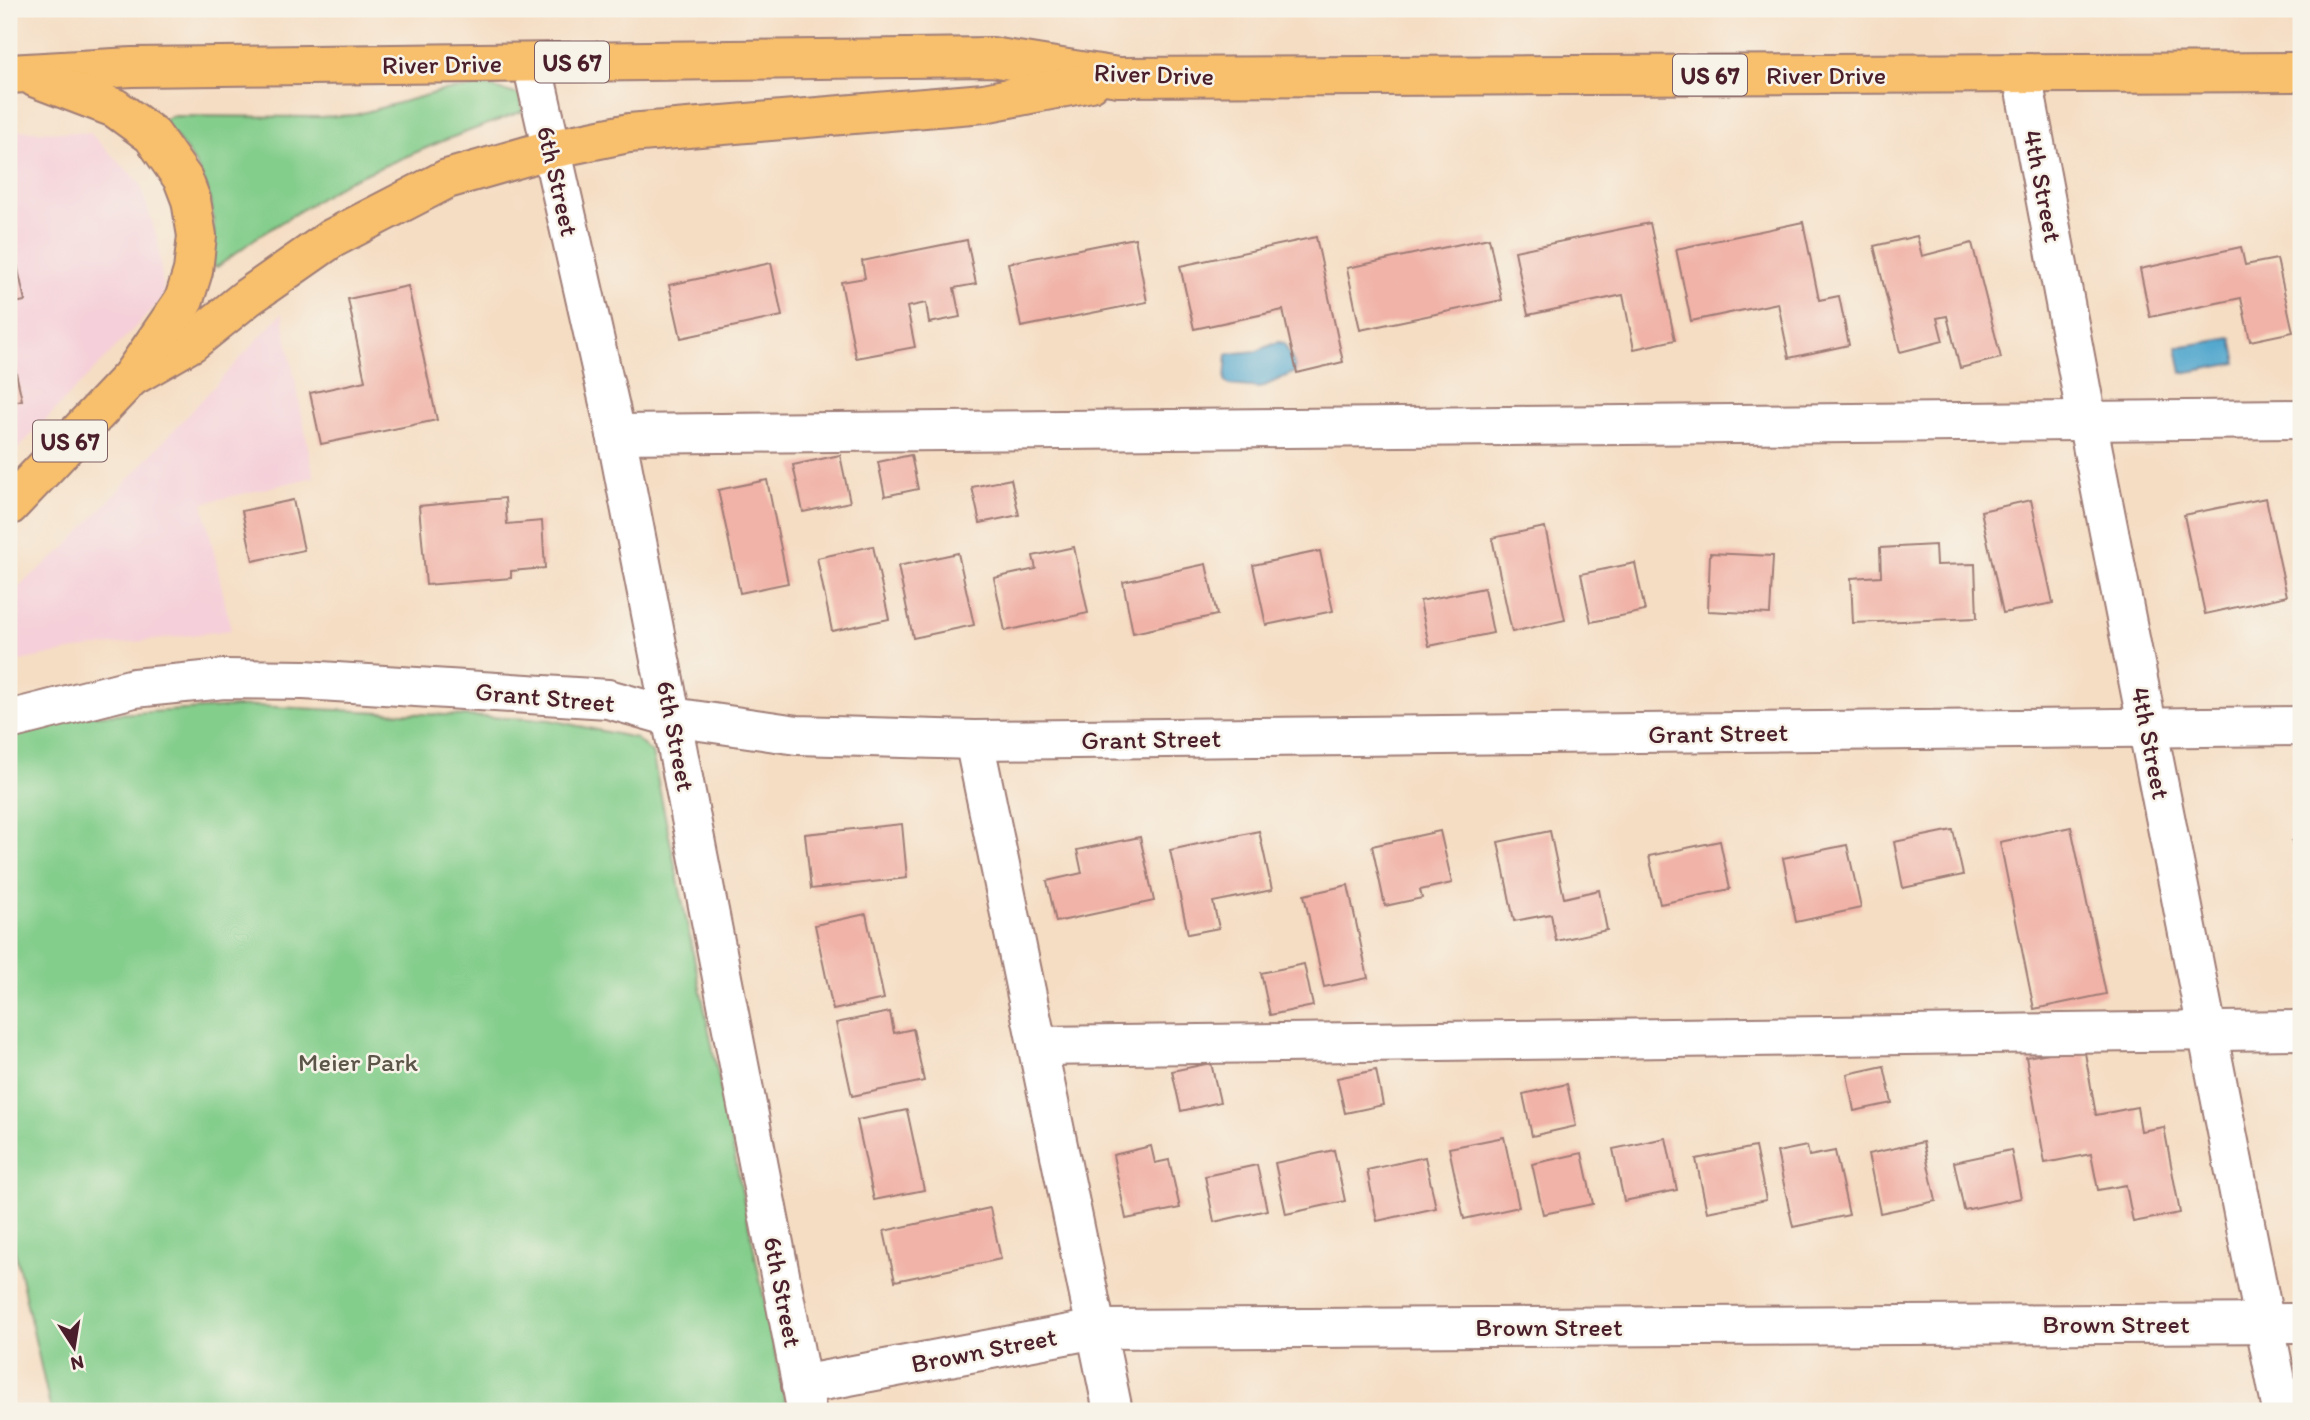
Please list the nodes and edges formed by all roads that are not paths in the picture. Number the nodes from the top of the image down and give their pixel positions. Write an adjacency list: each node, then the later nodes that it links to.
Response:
1 (532, 63): 3 (main road, River Drive / US 67); 5 (main road, River Drive / US 67); 6 (street, 6th Street)
2 (2301, 72): 4 (main road, River Drive / US 67)
3 (16, 74): 7 (main road)
4 (2022, 74): 5 (main road, River Drive / US 67); 9 (street, 4th Street)
5 (1118, 77): 6 (main road, US 67)
6 (551, 149): 7 (main road, US 67); 10 (street, 6th Street)
7 (131, 377): 11 (main road, US 67)
8 (2301, 419): 9 (street)
9 (2087, 420): 10 (street); 15 (street, 4th Street)
10 (616, 434): 12 (street, 6th Street)
11 (9, 506)
12 (672, 717): 13 (street, Grant Street); 16 (street, Grant Street); 22 (street, 6th Street)
13 (19, 718)
14 (2301, 726): 15 (street, Grant Street)
15 (2148, 728): 16 (street, Grant Street); 18 (street, 4th Street)
16 (974, 740): 19 (street)
17 (2301, 1030): 18 (street)
18 (2207, 1031): 19 (street); 20 (street, 4th Street)
19 (1038, 1046): 21 (street)
20 (2283, 1323): 21 (street, Brown Street); 24 (street, 4th Street)
21 (1096, 1329): 22 (street, Brown Street); 23 (street)
22 (804, 1398)
23 (1113, 1411)
24 (2282, 1411)

